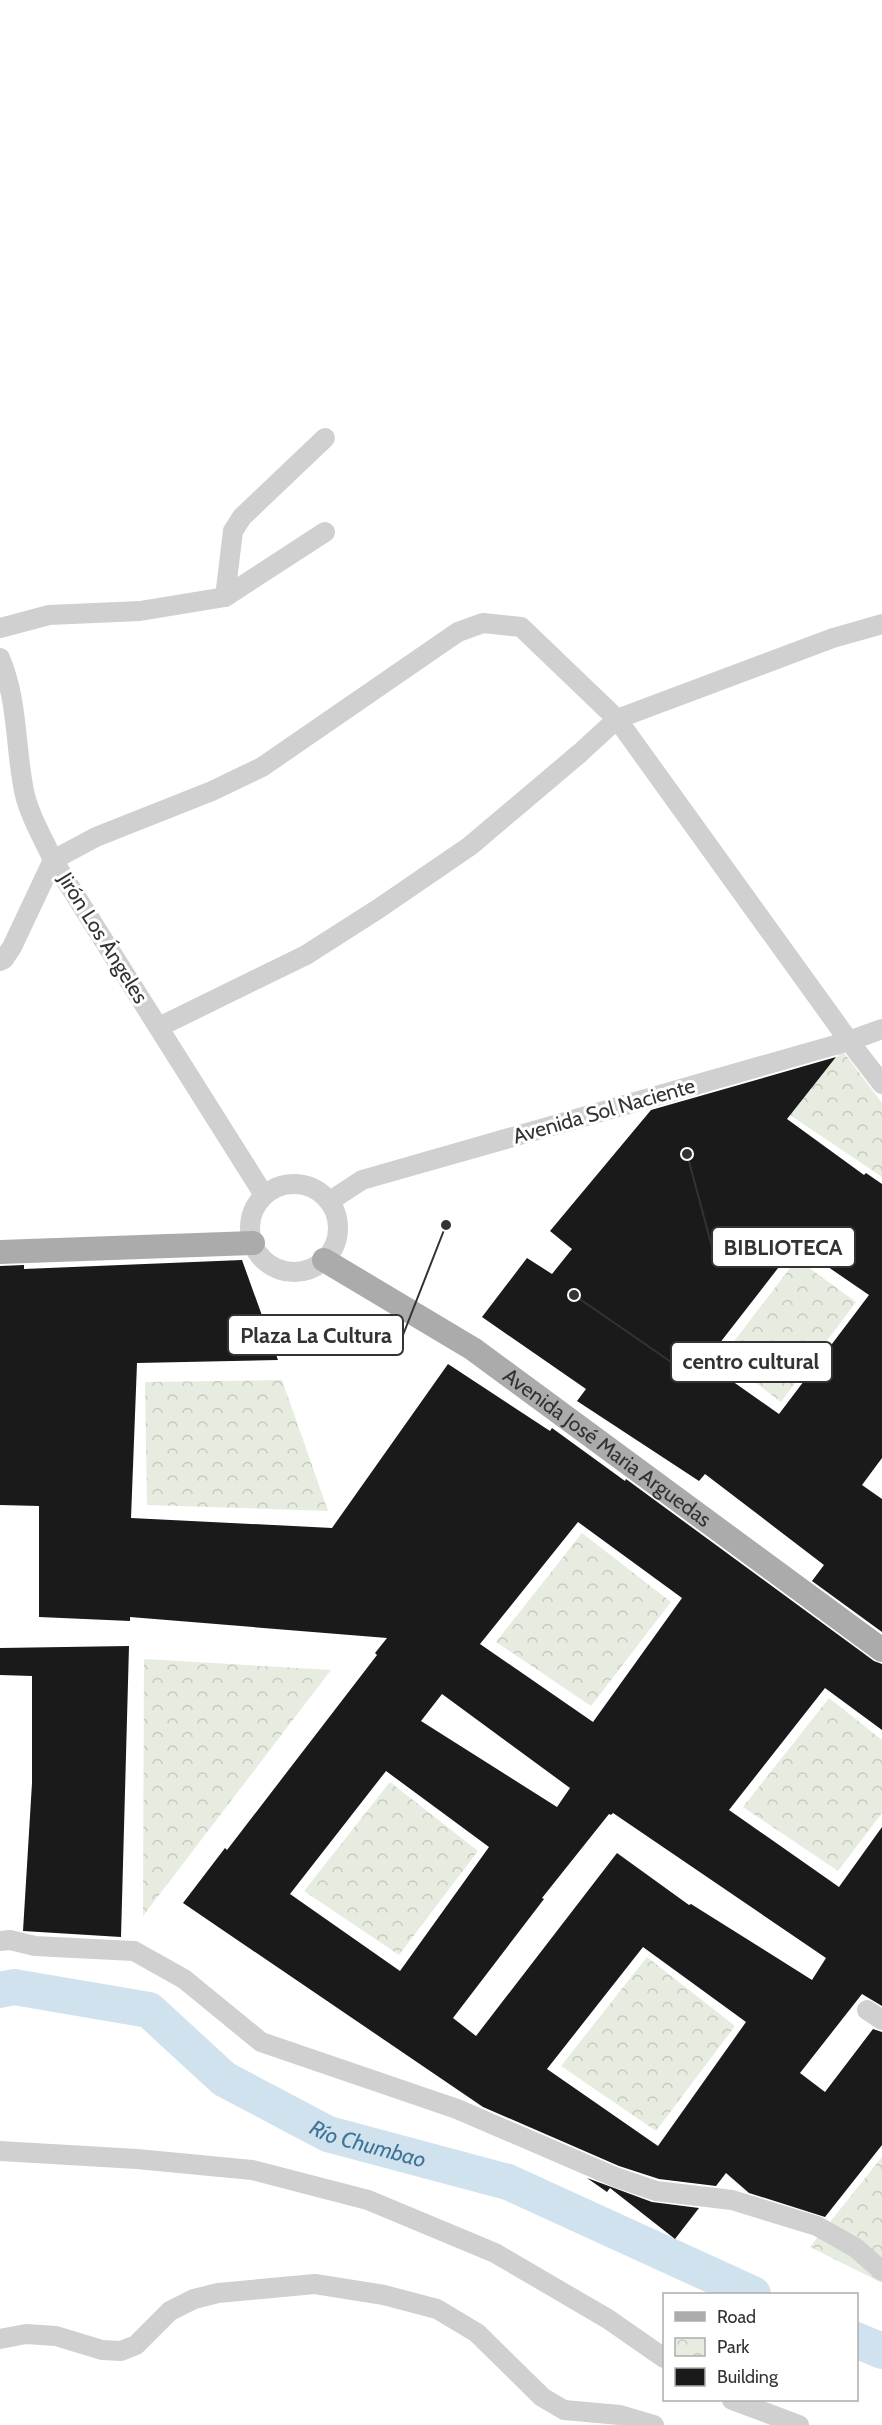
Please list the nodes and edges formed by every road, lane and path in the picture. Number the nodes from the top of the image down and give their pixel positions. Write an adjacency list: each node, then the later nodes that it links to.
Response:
1 (326, 438): 3 (street)
2 (325, 532): 3 (street)
3 (225, 597): 5 (street)
4 (882, 624): 7 (street)
5 (0, 628)
6 (0, 658): 8 (street, Jirón Los Ángeles)
7 (616, 719): 8 (street); 10 (street); 12 (street)
8 (53, 860): 9 (street); 10 (street, Jirón Los Ángeles)
9 (0, 961)
10 (159, 1028): 14 (street, Jirón Los Ángeles)
11 (882, 1029): 12 (street, Avenida Sol Naciente)
12 (849, 1041): 13 (street); 15 (street, Avenida Sol Naciente)
13 (882, 1084)
14 (264, 1196): 15 (street); 16 (street)
15 (330, 1202): 18 (street)
16 (253, 1243): 17 (main road); 18 (street)
17 (0, 1252)
18 (324, 1260): 19 (main road, Avenida José Maria Arguedas)
19 (882, 1650)
20 (0, 1941): 22 (street)
21 (0, 2151): 24 (street)
22 (882, 2271)
23 (0, 2339): 26 (street)
24 (663, 2357)
25 (735, 2401): 27 (street)
26 (654, 2425)
27 (799, 2425)

